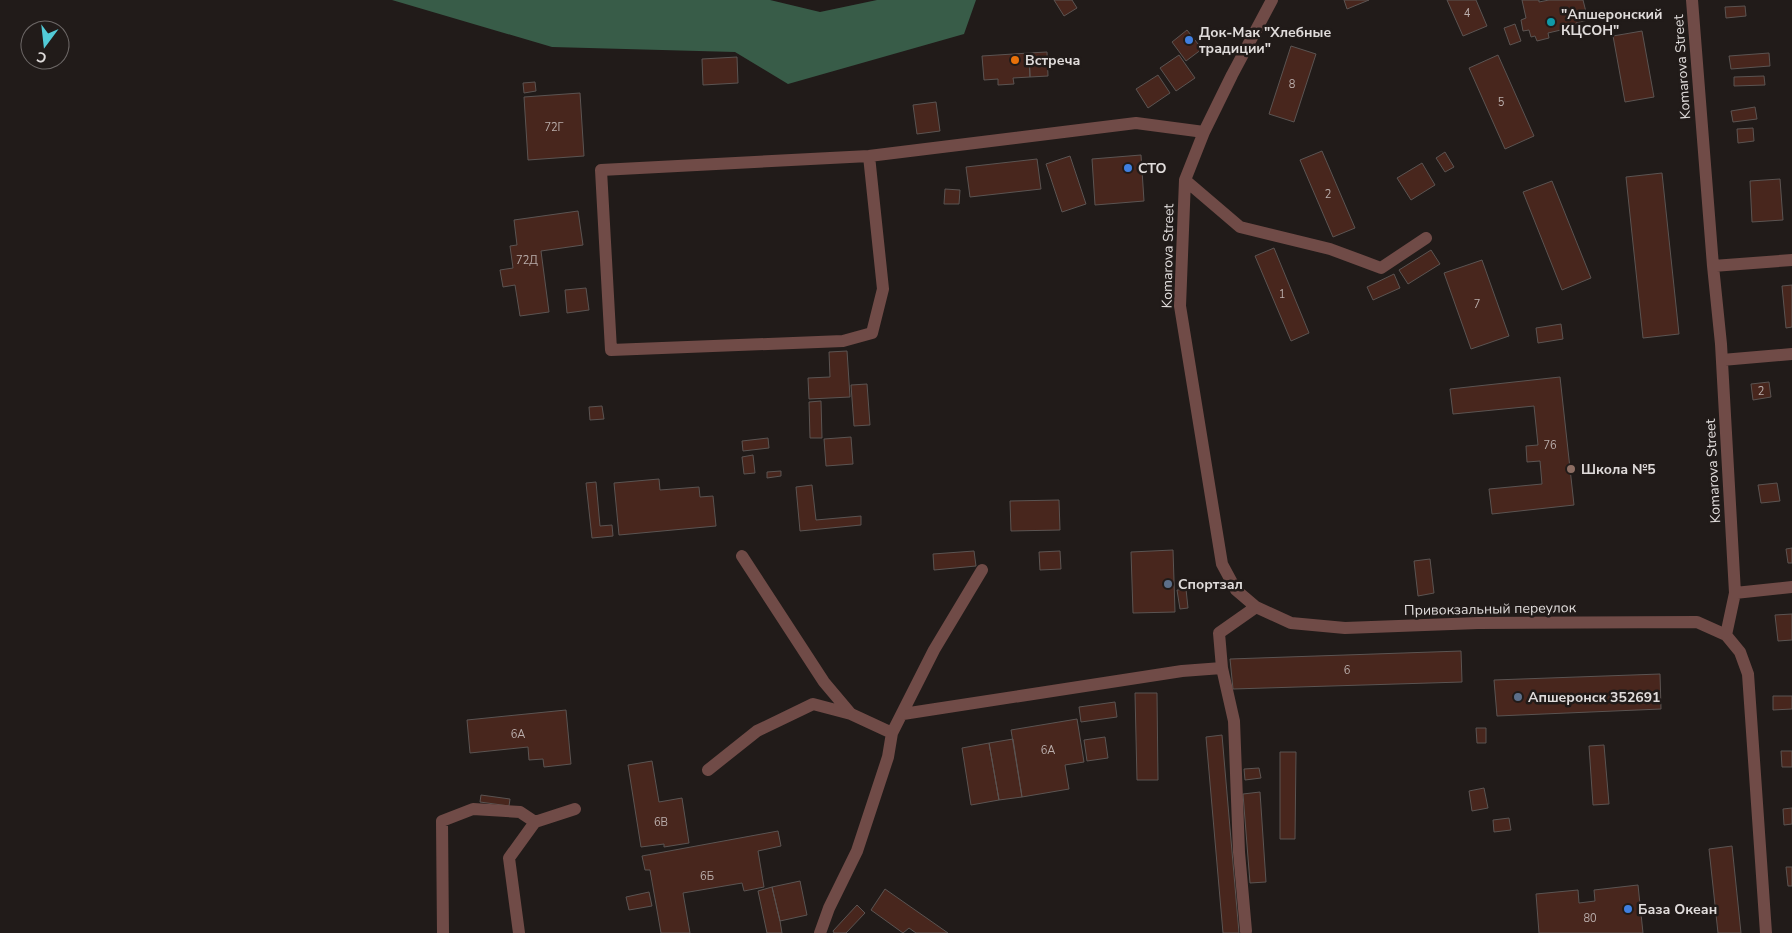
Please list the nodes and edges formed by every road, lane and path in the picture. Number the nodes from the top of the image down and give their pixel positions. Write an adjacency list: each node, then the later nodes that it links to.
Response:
1 (1272, 0): 3 (street, Komarova Street)
2 (1692, 0): 8 (street, Komarova Street)
3 (1204, 132): 4 (street); 5 (street, Komarova Street)
4 (869, 156): 4 (street)
5 (1185, 180): 6 (street); 15 (street, Komarova Street)
6 (1426, 238)
7 (1792, 260): 8 (street)
8 (1713, 266): 10 (street, Komarova Street)
9 (1792, 354): 10 (street)
10 (1722, 360): 14 (street, Komarova Street)
11 (742, 556): 18 (street)
12 (982, 570): 19 (street)
13 (1792, 588): 14 (street)
14 (1735, 593): 16 (street, Komarova Street)
15 (1256, 607): 16 (street, Привокзальный переулок); 17 (street)
16 (1726, 635): 28 (street)
17 (1222, 668): 19 (street); 24 (street)
18 (851, 714): 20 (street); 21 (street)
19 (903, 714): 20 (street)
20 (892, 734): 27 (street)
21 (708, 770)
22 (575, 809): 23 (street)
23 (535, 822): 25 (street); 26 (street)
24 (1246, 932)
25 (442, 933)
26 (519, 933)
27 (820, 933)
28 (1766, 933)

